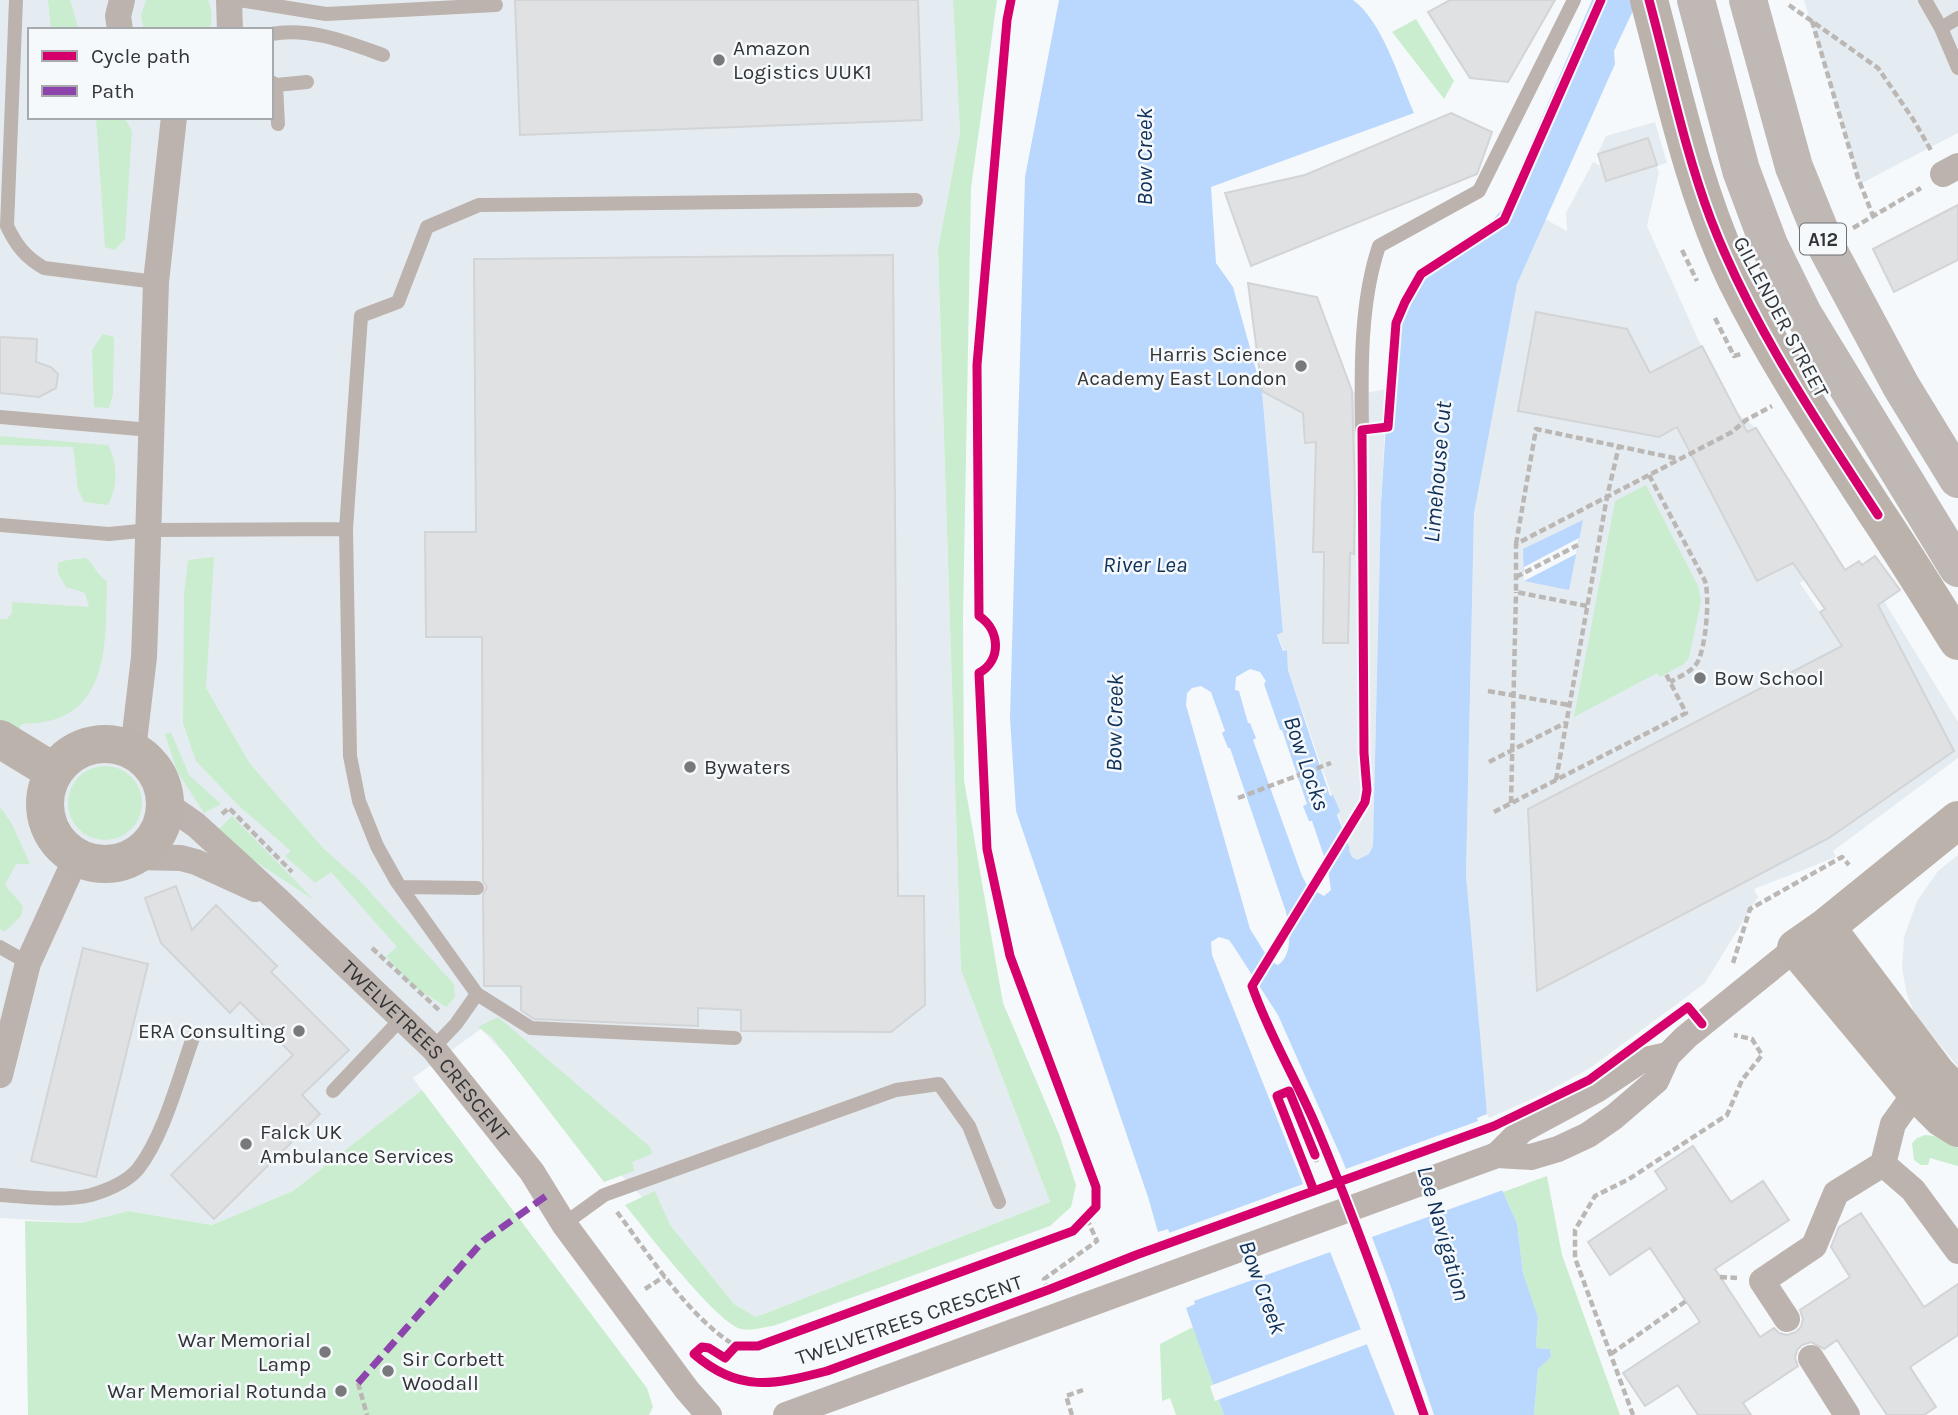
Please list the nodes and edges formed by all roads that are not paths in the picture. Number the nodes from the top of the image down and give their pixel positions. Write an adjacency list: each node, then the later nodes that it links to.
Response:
1 (16, 0): 25 (lane)
2 (122, 0): 14 (street)
3 (229, 0): 15 (street)
4 (239, 0): 11 (lane)
5 (1574, 0): 28 (lane)
6 (1696, 0): 33 (highway, A12)
7 (1748, 0): 29 (highway, A12)
8 (1925, 0): 16 (lane)
9 (398, 5): 10 (lane); 11 (lane)
10 (496, 5)
11 (326, 7)
12 (1652, 9): 34 (street, GILLENDER STREET)
13 (1958, 18): 16 (lane)
14 (120, 28)
15 (230, 28)
16 (1941, 28): 19 (lane)
17 (273, 33): 18 (lane)
18 (383, 55)
19 (1958, 68)
20 (307, 82): 21 (lane)
21 (274, 83): 23 (lane)
22 (174, 119): 25 (street)
23 (278, 124)
24 (916, 200): 31 (lane)
25 (156, 282): 27 (street)
26 (0, 417): 27 (lane)
27 (150, 430): 32 (street)
28 (1362, 430)
29 (1954, 470)
30 (0, 525): 32 (lane)
31 (346, 529): 32 (lane); 42 (lane)
32 (150, 530): 36 (street)
33 (1958, 568)
34 (1958, 641)
35 (0, 740): 37 (street)
36 (133, 750): 37 (street); 38 (street)
37 (54, 772): 41 (street)
38 (166, 804): 40 (street); 44 (street, TWELVETREES CRESCENT)
39 (1958, 820): 45 (street)
40 (134, 857): 41 (street); 44 (street, TWELVETREES CRESCENT)
41 (76, 858): 47 (street)
42 (401, 887): 43 (lane); 48 (lane)
43 (477, 888)
44 (278, 900): 49 (street, TWELVETREES CRESCENT)
45 (1811, 937): 53 (street); 55 (street)
46 (0, 947): 47 (lane)
47 (28, 963): 54 (street)
48 (477, 994): 51 (lane); 52 (lane)
49 (402, 1018): 52 (street, TWELVETREES CRESCENT); 56 (lane)
50 (194, 1035): 60 (lane)
51 (735, 1038)
52 (433, 1048): 62 (street, TWELVETREES CRESCENT)
53 (1668, 1055): 58 (street); 58 (street)
54 (0, 1075)
55 (1939, 1082): 57 (street); 59 (street)
56 (333, 1091)
57 (1958, 1128)
58 (1497, 1155): 67 (street)
59 (1883, 1164): 63 (street); 64 (street)
60 (0, 1195)
61 (999, 1202): 62 (lane)
62 (564, 1224): 66 (street, TWELVETREES CRESCENT)
63 (1958, 1251)
64 (1787, 1320)
65 (1811, 1358): 68 (street)
66 (709, 1415)
67 (786, 1415)
68 (1847, 1415)

